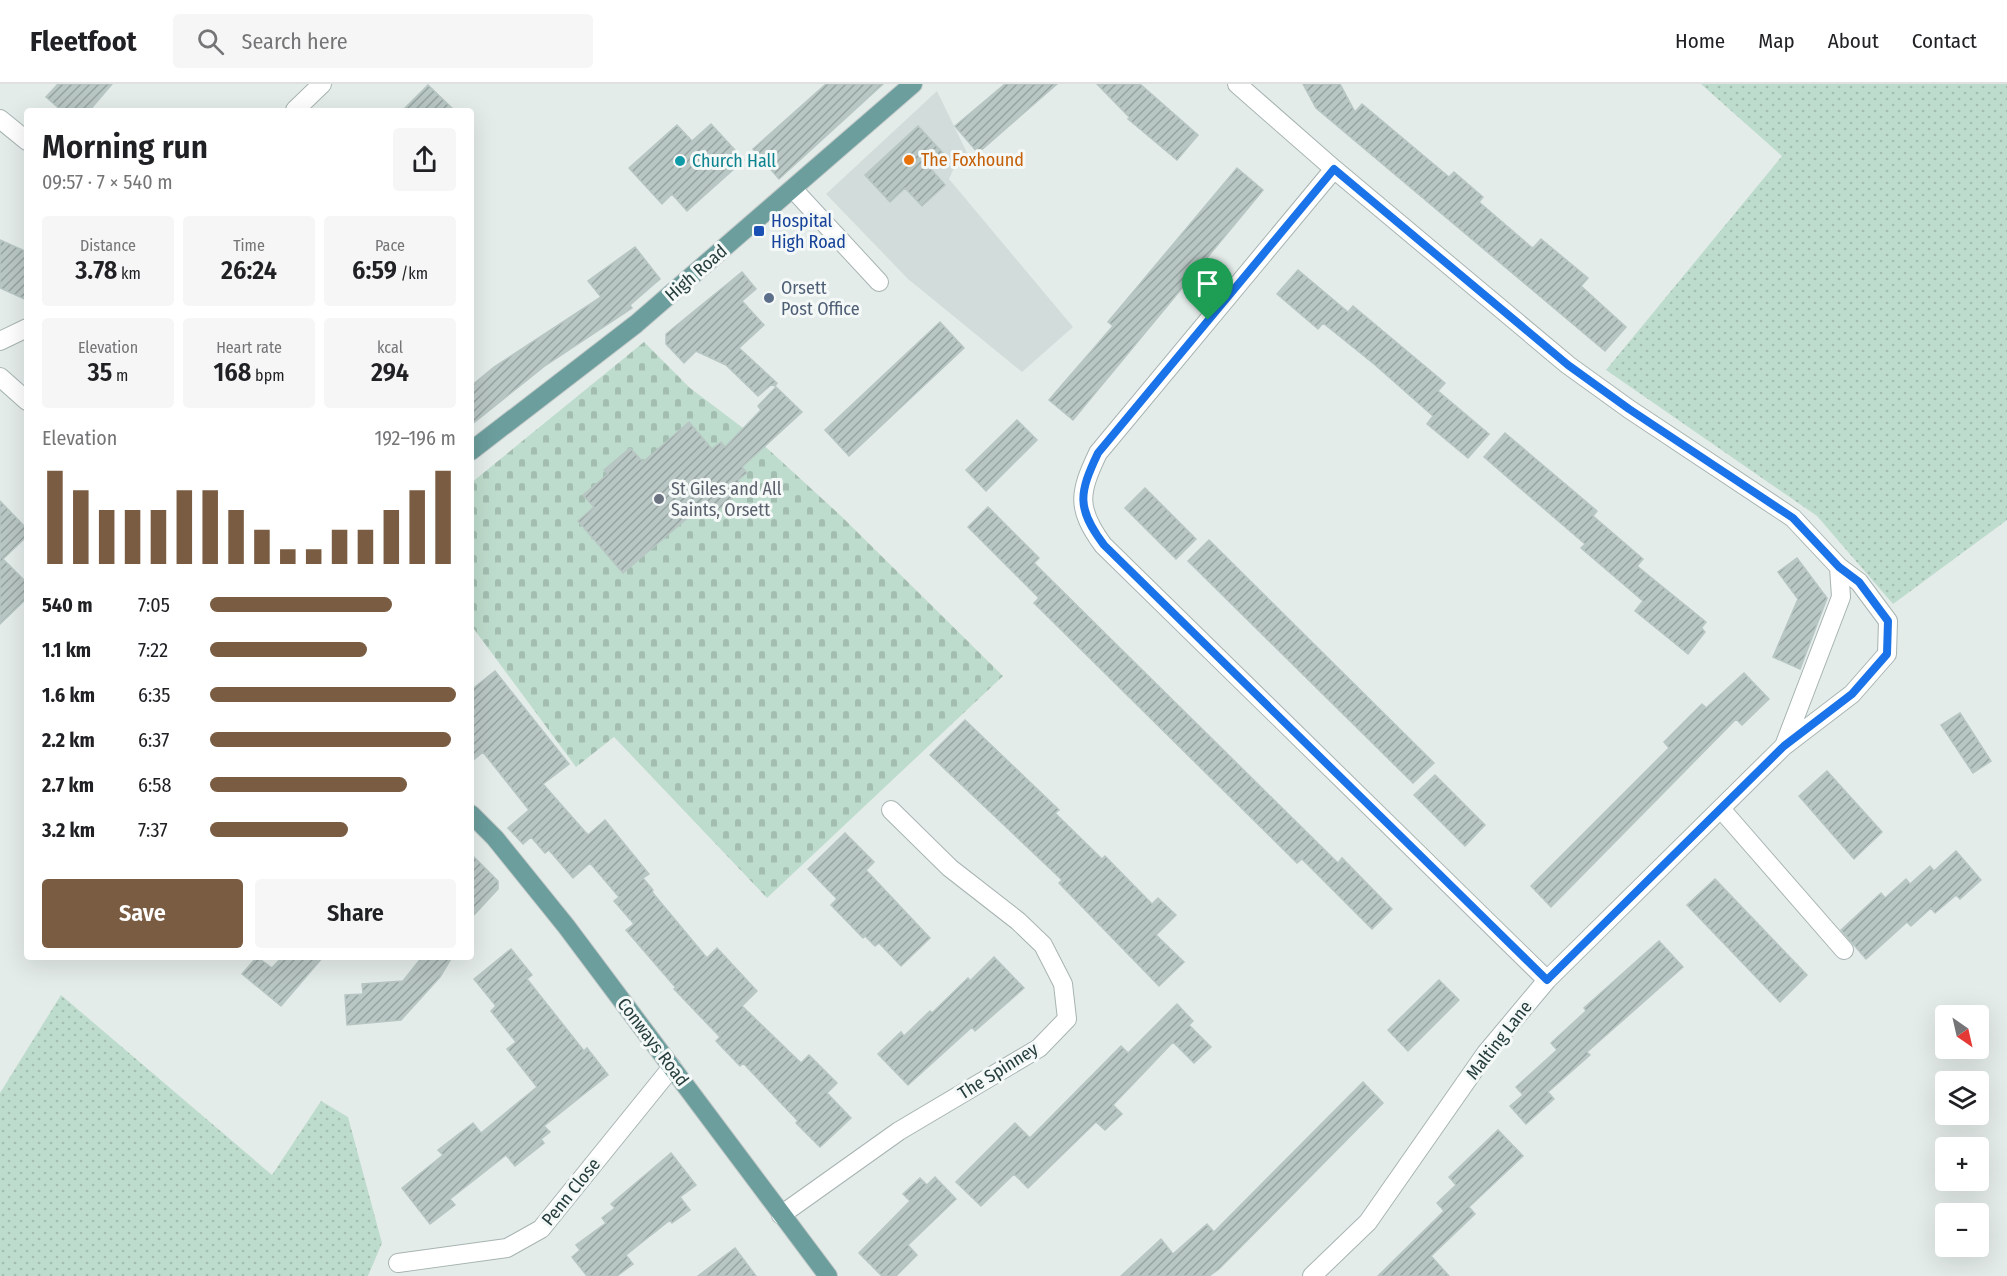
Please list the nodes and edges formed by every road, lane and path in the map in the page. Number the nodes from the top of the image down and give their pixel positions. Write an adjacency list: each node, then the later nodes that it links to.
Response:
1 (322, 84): 4 (street)
2 (913, 84): 8 (main road, High Road)
3 (1242, 86): 7 (street)
4 (297, 108)
5 (0, 119): 6 (street)
6 (24, 139)
7 (1334, 169): 15 (street); 21 (street)
8 (793, 189): 9 (street); 14 (main road, High Road)
9 (879, 282)
10 (24, 329): 11 (street)
11 (0, 341)
12 (0, 377): 13 (street)
13 (24, 398)
14 (474, 449)
15 (1839, 567): 16 (street, Malting Lane); 16 (street, Malting Lane)
16 (1784, 746): 17 (street, Malting Lane)
17 (1720, 809): 20 (street); 21 (street, Malting Lane)
18 (891, 810): 23 (street, The Spinney)
19 (474, 817): 22 (main road, Conways Road)
20 (1844, 950)
21 (1547, 980): 26 (street, Malting Lane)
22 (672, 1067): 23 (main road, Conways Road); 24 (street, Penn Close)
23 (781, 1215): 25 (main road, Conways Road)
24 (398, 1263)
25 (828, 1276)
26 (1312, 1276)

